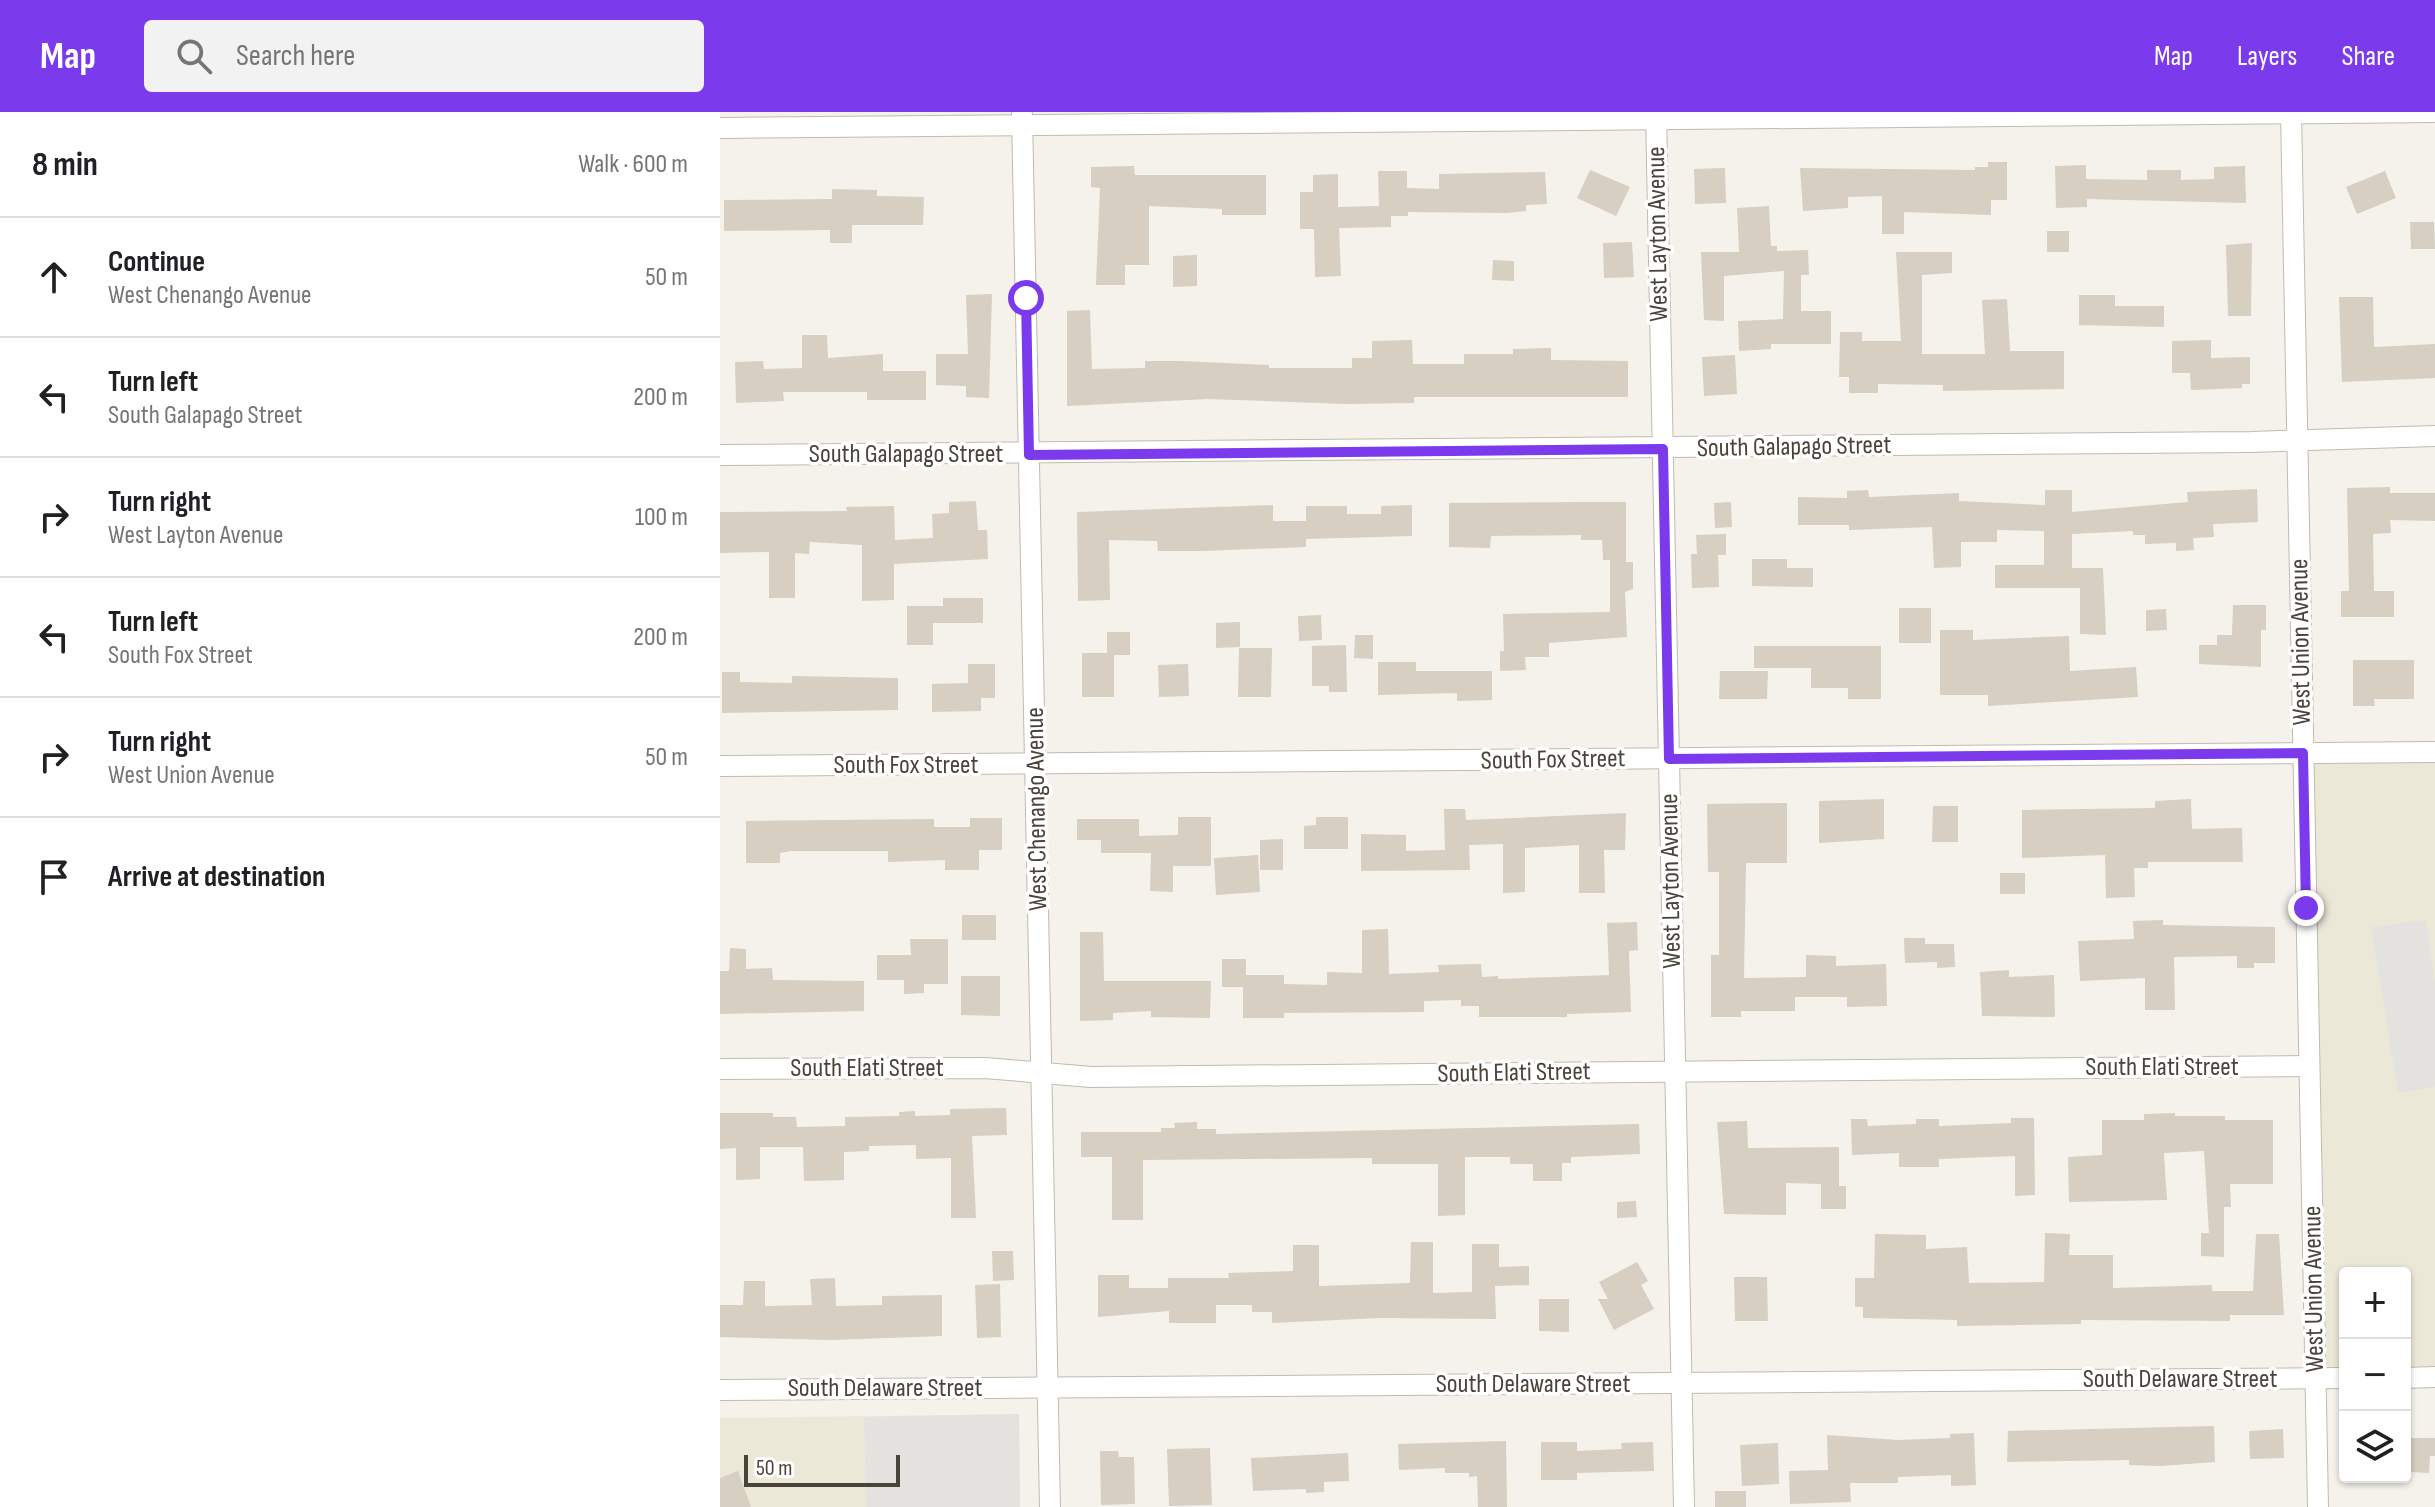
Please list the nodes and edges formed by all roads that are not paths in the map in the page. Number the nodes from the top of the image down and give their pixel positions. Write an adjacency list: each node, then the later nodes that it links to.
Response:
1 (2435, 112): 2 (street)
2 (2291, 113): 3 (street); 7 (street, West Union Avenue)
3 (1656, 116): 4 (street); 8 (street, West Layton Avenue)
4 (1022, 119): 5 (street); 10 (street, West Chenango Avenue)
5 (720, 128)
6 (2435, 436): 7 (street, South Galapago Street)
7 (2298, 440): 8 (street, South Galapago Street); 12 (street, West Union Avenue)
8 (1663, 449): 10 (street, South Galapago Street); 13 (street, West Layton Avenue)
9 (720, 455): 10 (street, South Galapago Street)
10 (1029, 455): 14 (street, West Chenango Avenue)
11 (2435, 752): 12 (street, South Fox Street)
12 (2303, 753): 13 (street, South Fox Street); 16 (street, West Union Avenue)
13 (1669, 759): 14 (street, South Fox Street); 18 (street, West Layton Avenue)
14 (1036, 765): 15 (street, South Fox Street); 19 (street, West Chenango Avenue)
15 (720, 766)
16 (2309, 1066): 18 (street, South Elati Street); 21 (street, West Union Avenue)
17 (720, 1069): 19 (street, South Elati Street)
18 (1675, 1071): 19 (street, South Elati Street); 24 (street, West Layton Avenue)
19 (1043, 1073): 25 (street, West Chenango Avenue)
20 (2435, 1377): 23 (street)
21 (2316, 1378): 22 (street, South Delaware Street); 24 (street, South Delaware Street); 29 (street, West Union Avenue)
22 (2339, 1378)
23 (2411, 1378)
24 (1681, 1383): 25 (street, South Delaware Street); 28 (street, West Layton Avenue)
25 (1048, 1387): 26 (street, South Delaware Street); 27 (street, West Chenango Avenue)
26 (720, 1390)
27 (1050, 1507)
28 (1684, 1507)
29 (2318, 1507)

